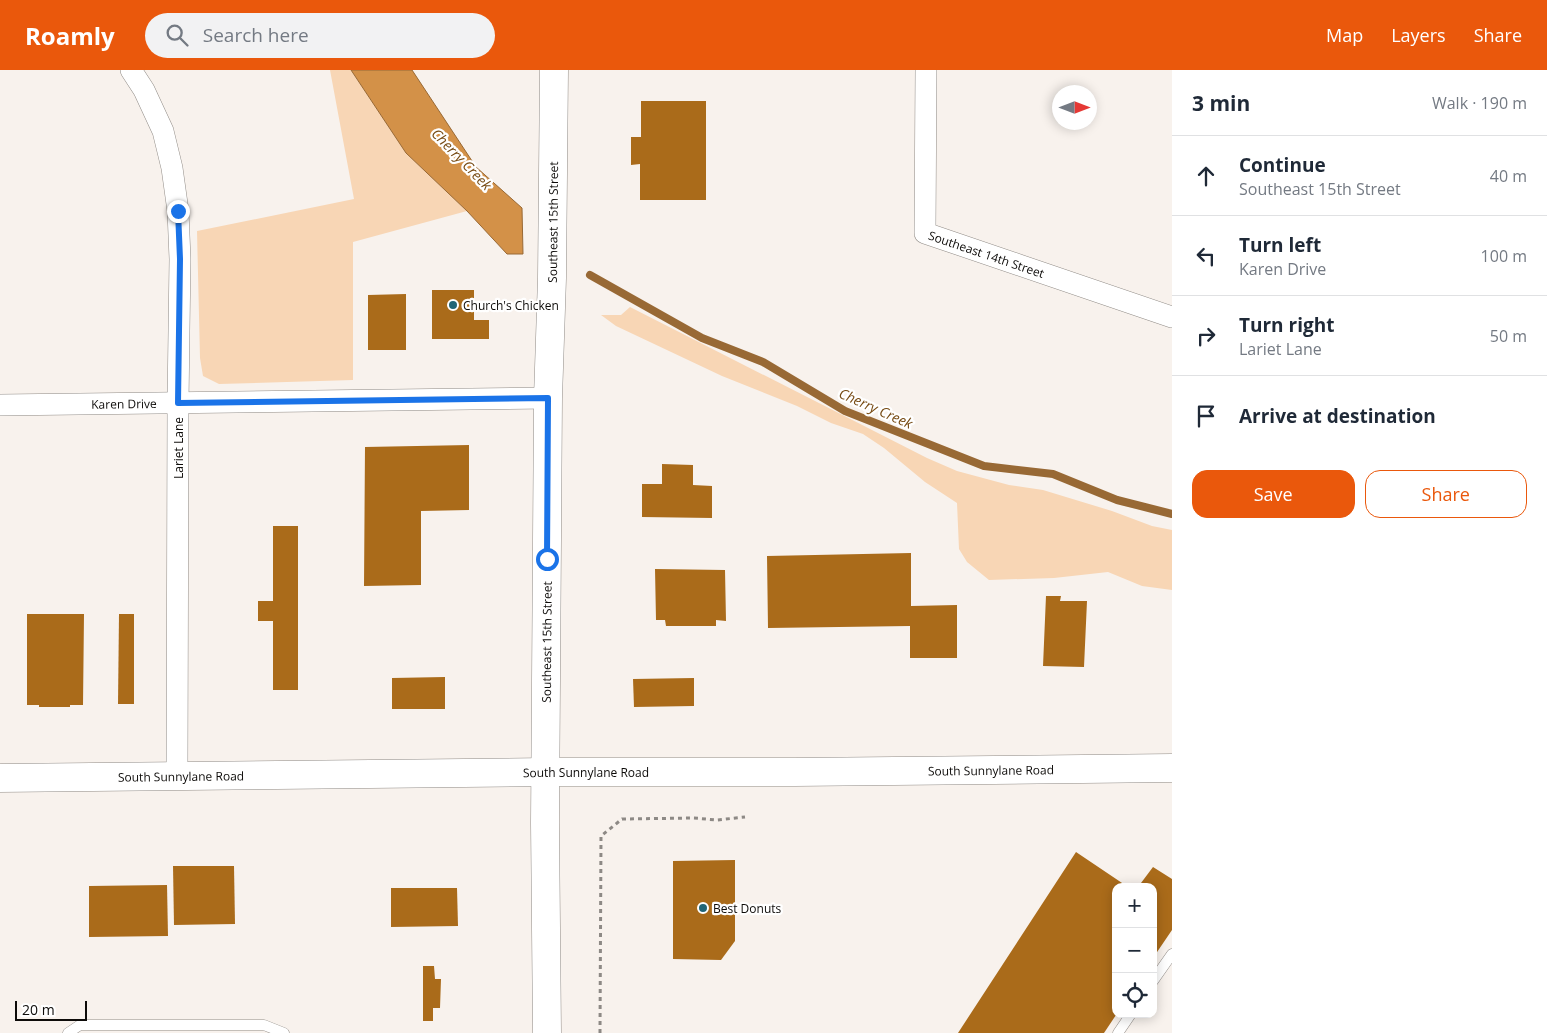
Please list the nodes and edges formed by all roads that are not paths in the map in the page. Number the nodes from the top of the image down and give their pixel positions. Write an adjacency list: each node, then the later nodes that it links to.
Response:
1 (131, 70): 6 (street, Lariet Lane)
2 (554, 70): 5 (main road, Southeast 15th Street)
3 (926, 70): 4 (street, Southeast 14th Street)
4 (1172, 317)
5 (548, 398): 6 (street, Karen Drive); 9 (main road, Southeast 15th Street)
6 (178, 403): 7 (street, Karen Drive); 10 (street, Lariet Lane)
7 (0, 405)
8 (1172, 768): 9 (main road, South Sunnylane Road)
9 (546, 772): 10 (main road, South Sunnylane Road); 17 (main road, Southeast 15th Street)
10 (177, 776): 11 (main road, South Sunnylane Road)
11 (0, 778)
12 (1172, 954): 13 (lane)
13 (1157, 976)
14 (1128, 1018): 18 (lane)
15 (68, 1033): 16 (lane)
16 (284, 1033)
17 (547, 1033)
18 (1118, 1033)

